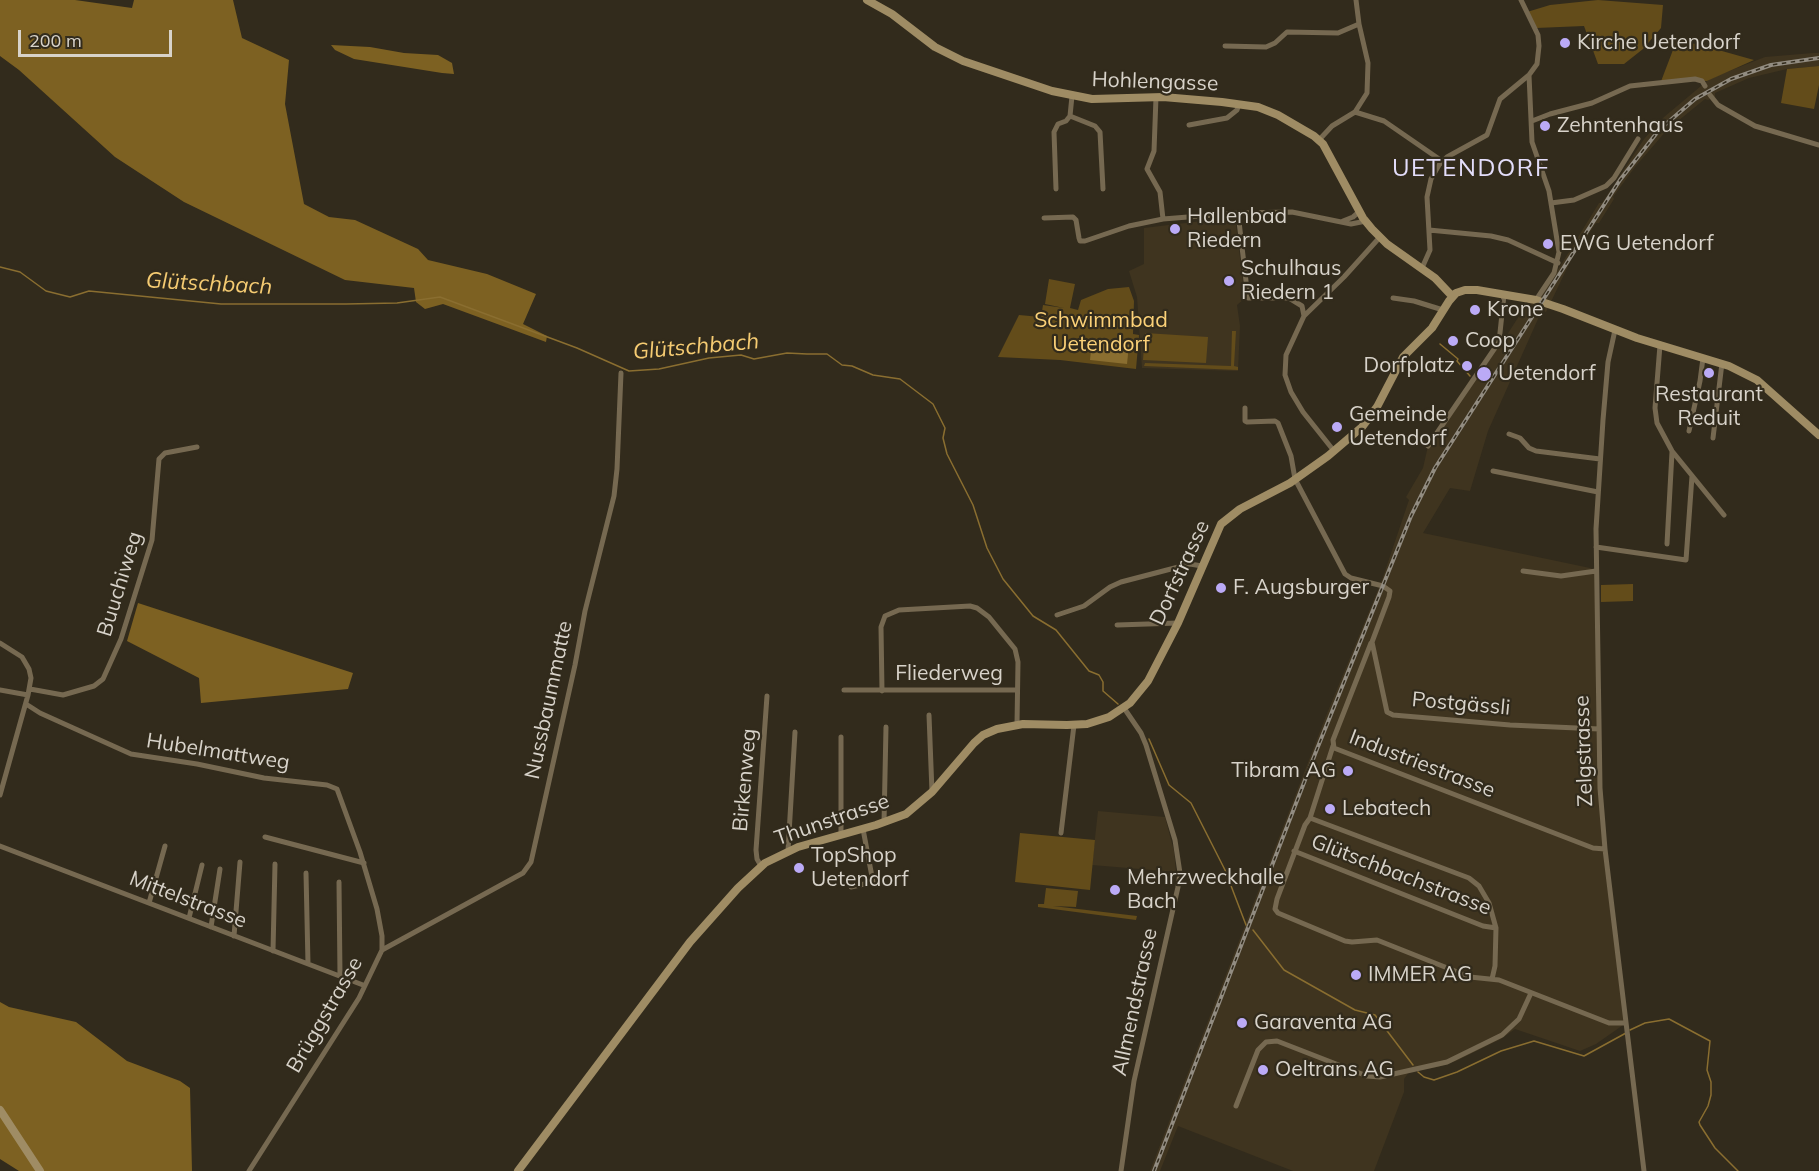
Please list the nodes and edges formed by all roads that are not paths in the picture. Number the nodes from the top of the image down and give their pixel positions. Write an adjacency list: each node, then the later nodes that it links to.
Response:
1 (867, 0): 9 (main road, Hohlengasse)
2 (1356, 0): 4 (street)
3 (1521, 0): 6 (street)
4 (1359, 24): 5 (street); 12 (street)
5 (1225, 46)
6 (1529, 75): 14 (street); 19 (street)
7 (1705, 86): 14 (street)
8 (1710, 95): 18 (street)
9 (1072, 96): 10 (main road, Hohlengasse); 13 (street)
10 (1156, 97): 11 (main road, Hohlengasse); 26 (street)
11 (1239, 104): 15 (street); 17 (main road, Hohlengasse)
12 (1355, 112): 17 (street); 19 (street)
13 (1071, 116): 20 (street); 21 (street)
14 (1532, 121): 22 (street)
15 (1189, 125)
16 (1638, 139): 22 (street)
17 (1319, 140): 23 (main road, Hohlengasse)
18 (1819, 146)
19 (1442, 161): 29 (street)
20 (1056, 189)
21 (1103, 189)
22 (1551, 202): 31 (street)
23 (1360, 211): 27 (main road, Hohlengasse); 28 (street)
24 (1238, 213): 26 (street); 28 (street); 38 (street)
25 (1044, 218): 26 (street)
26 (1163, 219)
27 (1366, 221): 28 (street); 30 (main road, Hohlengasse)
28 (1342, 222)
29 (1430, 230): 31 (street); 32 (street)
30 (1380, 237): 32 (main road, Hohlengasse); 38 (street)
31 (1558, 263): 36 (street)
32 (1422, 268): 34 (main road, Hohlengasse)
33 (1504, 295): 34 (main road); 36 (main road); 49 (street)
34 (1452, 296): 37 (main road, Dorfstrasse)
35 (1393, 298): 37 (street)
36 (1536, 300): 39 (main road)
37 (1443, 310): 51 (main road, Dorfstrasse)
38 (1304, 316): 51 (street)
39 (1615, 330): 40 (main road); 53 (street, Zelgstrasse)
40 (1660, 345): 41 (main road); 52 (street)
41 (1703, 358): 42 (main road); 45 (street)
42 (1722, 363): 47 (main road); 48 (street)
43 (621, 373): 112 (street, Nussbaummatte)
44 (1245, 408): 56 (street)
45 (1689, 431)
46 (1509, 434): 53 (street)
47 (1819, 435)
48 (1713, 438)
49 (1428, 446)
50 (197, 447): 73 (street, Buuchiweg)
51 (1334, 451): 56 (main road, Dorfstrasse)
52 (1672, 451): 55 (street); 59 (street)
53 (1600, 459): 57 (street, Zelgstrasse)
54 (1493, 471): 57 (street)
55 (1692, 476): 58 (street); 60 (street)
56 (1295, 479): 61 (main road, Dorfstrasse); 67 (street)
57 (1598, 492): 60 (street, Zelgstrasse)
58 (1724, 515)
59 (1667, 543)
60 (1596, 547): 63 (street, Zelgstrasse)
61 (1202, 566): 64 (street); 65 (main road, Dorfstrasse)
62 (1523, 571): 63 (street)
63 (1596, 571): 81 (street, Zelgstrasse)
64 (1057, 615)
65 (1178, 623): 66 (street); 76 (main road, Dorfstrasse)
66 (1117, 625)
67 (1371, 642): 81 (street, Postgässli); 84 (street, Industriestrasse)
68 (0, 643): 73 (street)
69 (0, 690): 73 (street)
70 (844, 690): 72 (street, Fliederweg)
71 (1017, 690): 72 (street, Fliederweg); 72 (street, Fliederweg); 78 (street, Fliederweg)
72 (882, 691)
73 (29, 692): 75 (street)
74 (767, 696): 102 (street, Birkenweg)
75 (26, 704): 86 (street); 99 (street, Hubelmattweg)
76 (1124, 708): 79 (main road, Thunstrasse); 125 (street, Allmendstrasse)
77 (929, 716): 85 (street)
78 (1017, 724): 79 (main road, Thunstrasse); 85 (main road, Thunstrasse)
79 (1074, 725): 90 (street)
80 (886, 727): 88 (street)
81 (1599, 729): 95 (street, Zelgstrasse)
82 (795, 732): 96 (street)
83 (841, 737): 91 (street)
84 (1333, 746): 87 (street, Glütschbachstrasse); 95 (street, Industriestrasse)
85 (932, 792): 88 (main road, Thunstrasse)
86 (0, 794)
87 (1310, 818): 97 (street, Glütschbachstrasse); 110 (street, Glütschbachstrasse)
88 (884, 823): 89 (main road, Thunstrasse)
89 (863, 829): 91 (main road, Thunstrasse); 106 (street)
90 (1061, 833)
91 (841, 835): 96 (main road, Thunstrasse)
92 (265, 837): 99 (street)
93 (0, 846): 107 (street, Mittelstrasse)
94 (165, 846): 107 (street)
95 (1605, 849): 119 (street, Zelgstrasse)
96 (788, 851): 102 (main road, Thunstrasse)
97 (1294, 851): 110 (street, Glütschbachstrasse); 116 (street, Glütschbachstrasse)
98 (240, 862): 111 (street)
99 (364, 863): 112 (street, Brüggstrasse)
100 (275, 864): 113 (street)
101 (202, 865): 108 (street)
102 (761, 866): 124 (main road, Thunstrasse)
103 (220, 869): 109 (street)
104 (306, 873): 114 (street)
105 (339, 882): 115 (street)
106 (851, 886)
107 (149, 903): 108 (street, Mittelstrasse)
108 (189, 918): 109 (street, Mittelstrasse)
109 (211, 927): 111 (street, Mittelstrasse)
110 (1496, 928): 116 (street, Glütschbachstrasse)
111 (234, 936): 113 (street, Mittelstrasse)
112 (382, 950): 117 (street, Brüggstrasse)
113 (273, 951): 114 (street, Mittelstrasse)
114 (308, 964): 115 (street, Mittelstrasse)
115 (340, 976): 117 (street, Mittelstrasse)
116 (1492, 979): 118 (street, Glütschbachstrasse)
117 (363, 985): 123 (street, Brüggstrasse)
118 (1531, 993): 119 (street, Glütschbachstrasse); 120 (street)
119 (1626, 1025): 126 (street, Zelgstrasse)
120 (1236, 1106)
121 (0, 1110): 122 (main road)
122 (40, 1171)
123 (249, 1171)
124 (518, 1171)
125 (1121, 1171)
126 (1644, 1171)

